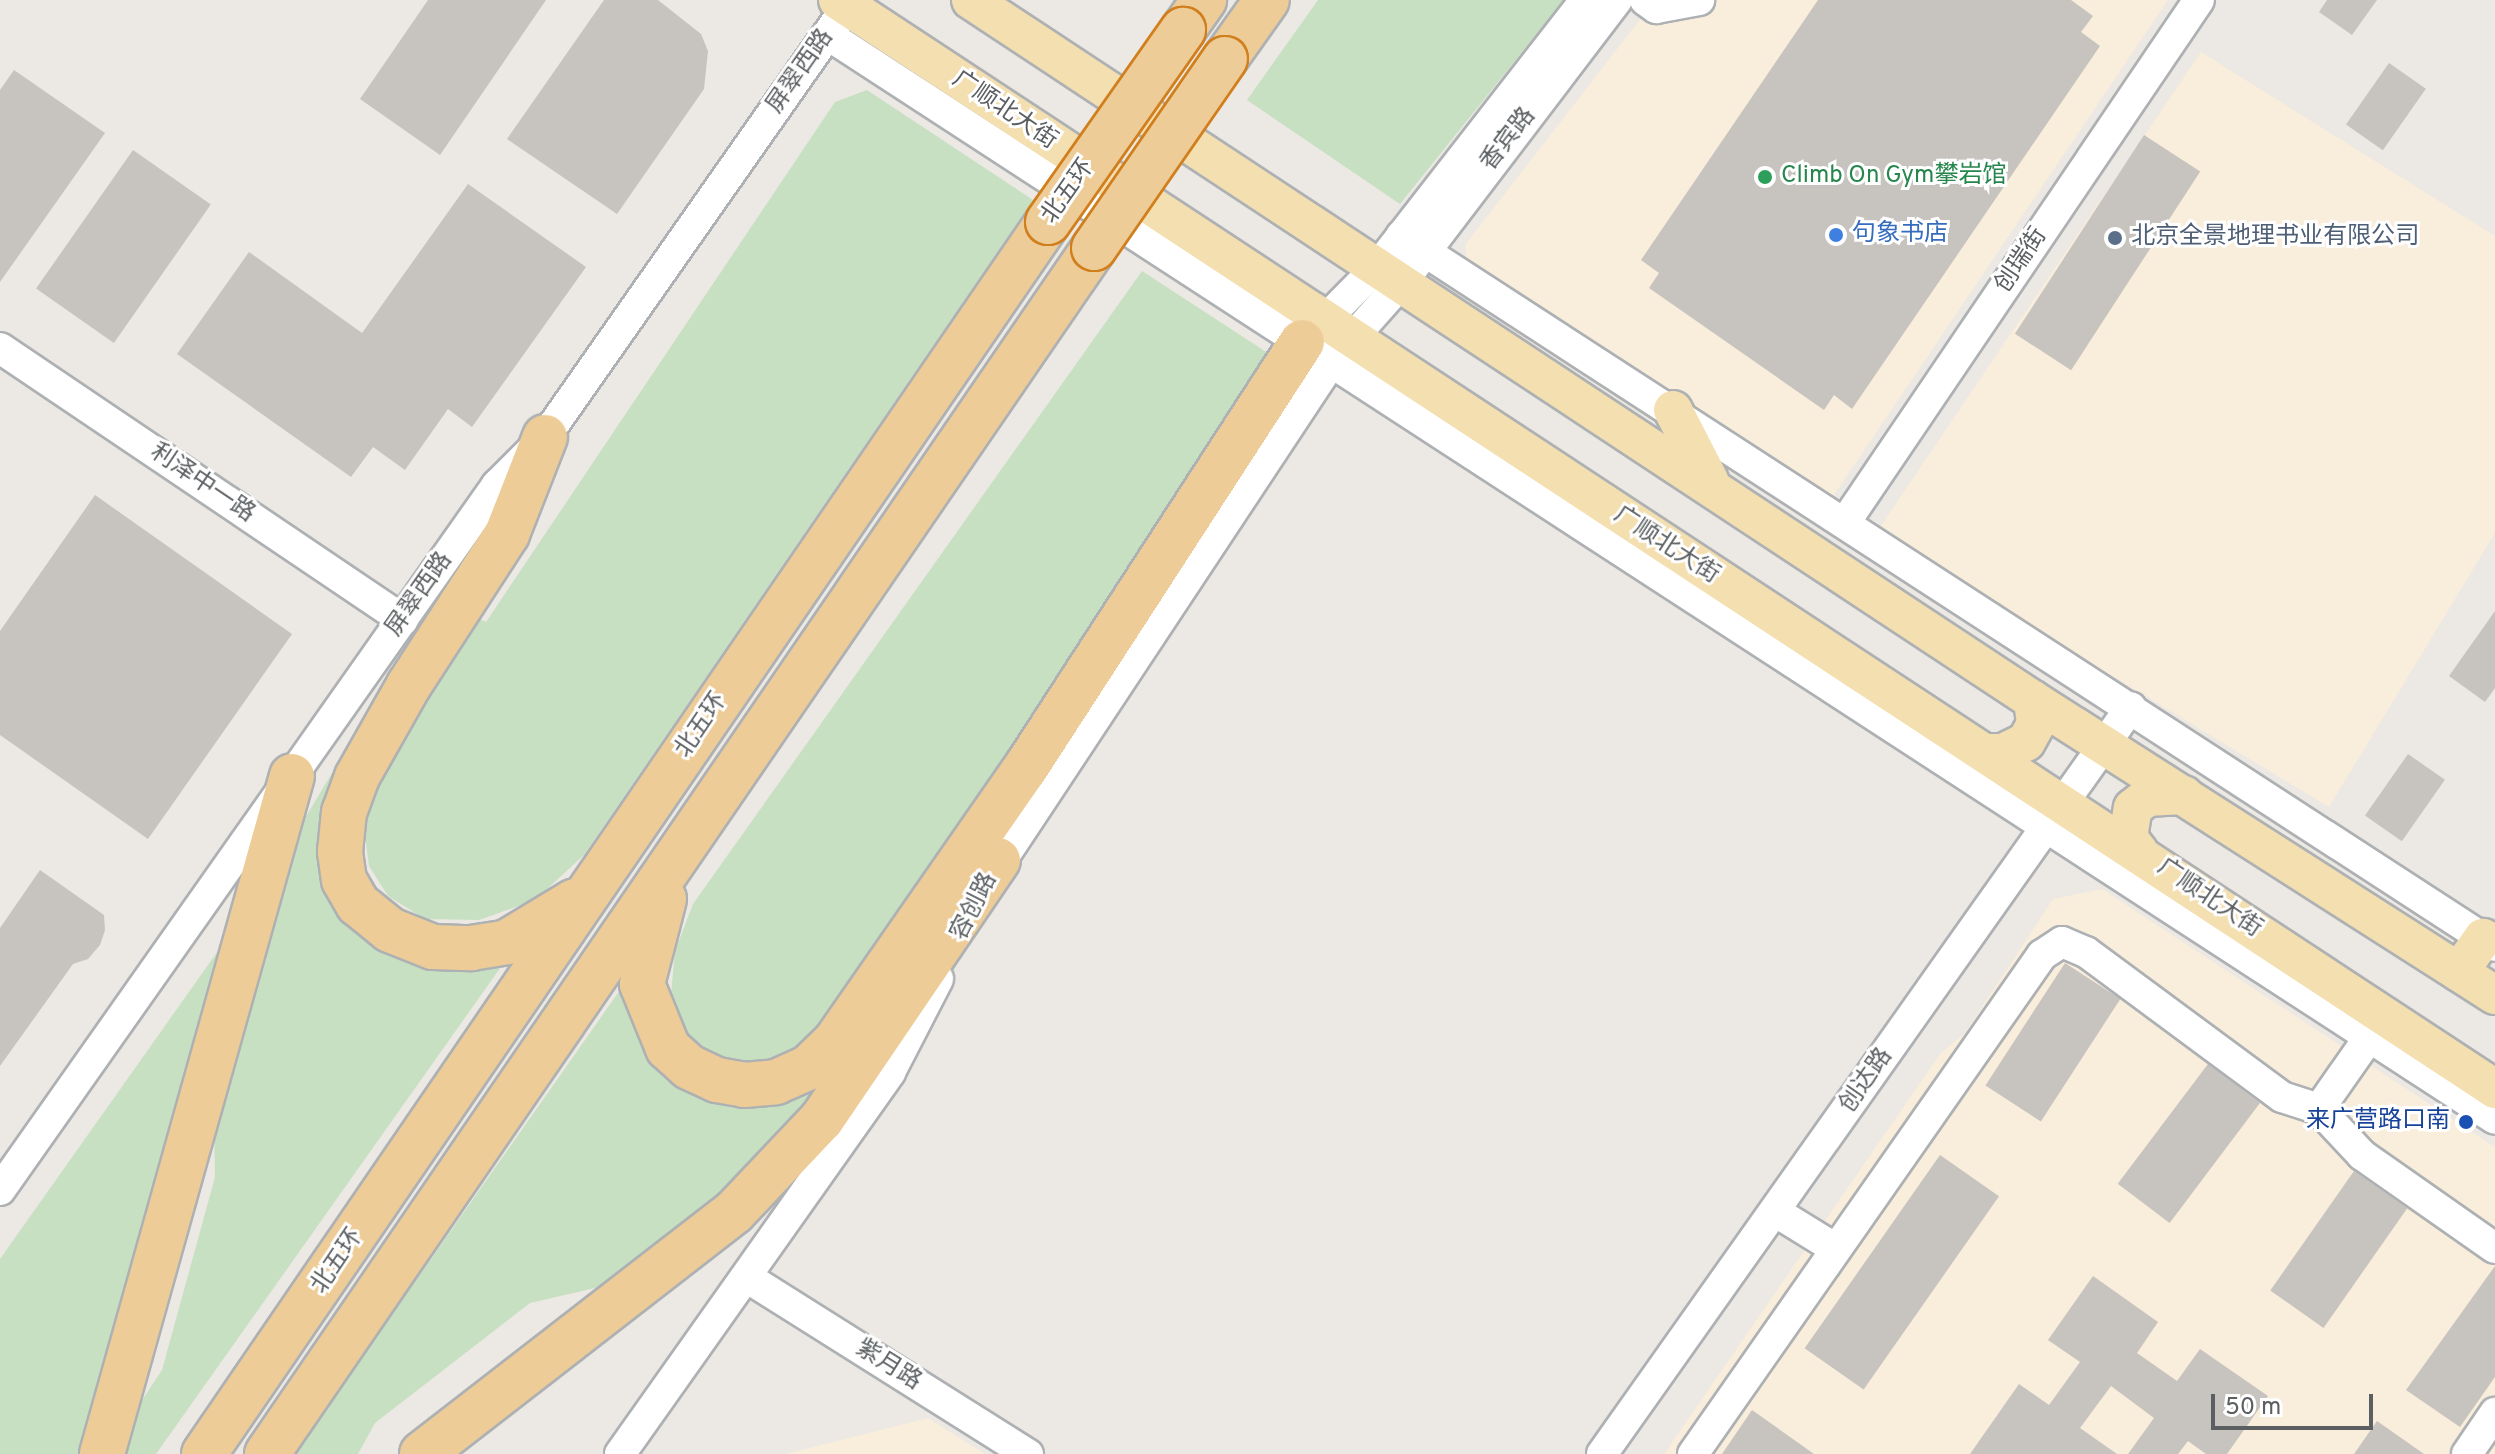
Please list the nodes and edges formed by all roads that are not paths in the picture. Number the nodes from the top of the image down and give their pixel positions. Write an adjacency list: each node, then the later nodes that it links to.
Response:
1 (971, 0): 10 (main road)
2 (1267, 0): 29 (highway, bridge)
3 (1585, 0): 10 (street, 香宾路)
4 (1617, 0): 10 (street, 香宾路)
5 (1645, 0): 6 (street)
6 (1699, 0)
7 (2199, 0): 16 (street, 创瑞街)
8 (838, 14): 11 (main road, 广顺北大街); 14 (street, 屏翠西路)
9 (1194, 15): 30 (highway, 北五环, bridge)
10 (1402, 258): 11 (street, 容创路); 13 (street); 15 (main road)
11 (1326, 341): 17 (main road, 广顺北大街); 19 (street); 28 (street, 容创路); 29 (highway)
12 (0, 348): 18 (street, 利泽中一路)
13 (1673, 410): 15 (main road); 16 (street)
14 (545, 437): 18 (street, 屏翠西路); 30 (highway)
15 (1711, 483): 20 (main road)
16 (1846, 521): 21 (street)
17 (1734, 590): 19 (main road); 23 (main road, 广顺北大街)
18 (403, 620): 24 (street, 屏翠西路)
19 (1765, 643): 26 (street)
20 (2033, 700): 22 (main road); 23 (main road)
21 (2131, 707): 22 (street, 创达路); 31 (street)
22 (2104, 745): 25 (main road); 26 (street, 创达路)
23 (1985, 753): 26 (main road, 广顺北大街)
24 (292, 776): 40 (street, 屏翠西路); 46 (highway)
25 (2184, 795): 27 (main road); 33 (main road)
26 (2054, 815): 27 (main road, 广顺北大街); 35 (street); 41 (street, 创达路)
27 (2139, 852): 32 (main road, 广顺北大街)
28 (998, 860): 44 (street, 容创路); 49 (highway)
29 (675, 865): 48 (highway)
30 (587, 894): 47 (highway, 北五环)
31 (2489, 942): 33 (main road)
32 (2306, 964): 35 (main road); 36 (main road, 广顺北大街)
33 (2459, 972): 34 (main road)
34 (2495, 995)
35 (2325, 1008): 36 (street)
36 (2376, 1026): 37 (main road, 广顺北大街); 38 (street); 39 (street)
37 (2495, 1089)
38 (2319, 1109): 42 (street); 43 (street)
39 (2495, 1119)
40 (0, 1190)
41 (1776, 1212): 43 (street); 52 (street, 创达路)
42 (2495, 1248)
43 (1836, 1249): 53 (street)
44 (748, 1278): 50 (street, 容创路); 51 (street, 紫月路)
45 (2495, 1413): 54 (street)
46 (102, 1454)
47 (204, 1454)
48 (267, 1454)
49 (422, 1454)
50 (620, 1454)
51 (1028, 1454)
52 (1602, 1454)
53 (1693, 1454)
54 (2467, 1454)

